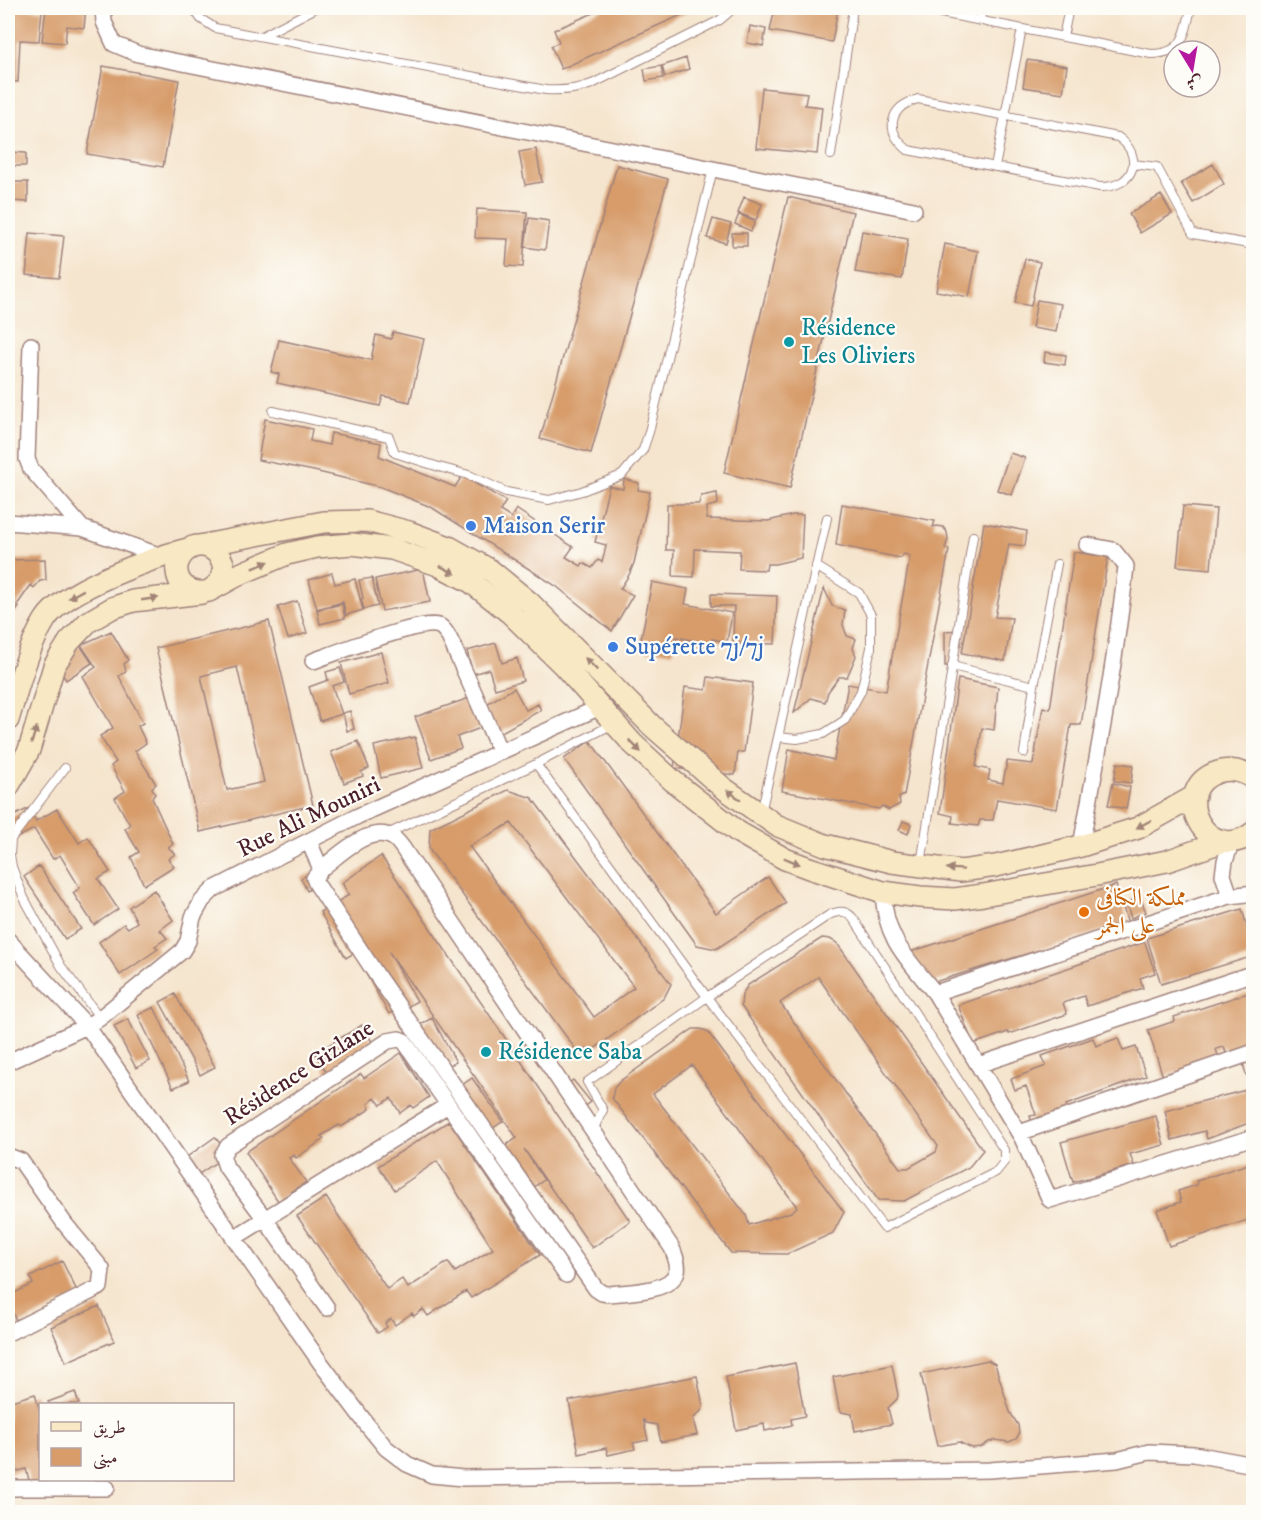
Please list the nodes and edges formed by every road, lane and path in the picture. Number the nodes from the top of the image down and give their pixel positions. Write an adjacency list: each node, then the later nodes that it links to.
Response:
1 (103, 8): 18 (street)
2 (193, 8): 12 (lane)
3 (316, 8): 12 (lane)
4 (734, 8): 12 (lane)
5 (853, 8): 15 (lane)
6 (915, 8): 10 (lane)
7 (982, 8): 10 (lane)
8 (1069, 8): 13 (lane)
9 (1191, 8): 13 (lane)
10 (980, 20): 11 (lane)
11 (1022, 28): 13 (lane); 14 (lane)
12 (262, 36)
13 (1063, 37)
14 (1005, 115): 16 (lane); 17 (lane); 17 (lane)
15 (831, 155)
16 (1133, 164): 17 (lane); 20 (lane)
17 (995, 167)
18 (713, 169): 19 (street); 22 (lane)
19 (914, 210)
20 (1254, 245)
21 (31, 345): 25 (street)
22 (273, 411)
23 (827, 518): 31 (lane)
24 (8, 522): 25 (street)
25 (82, 528): 29 (street)
26 (973, 536): 34 (lane)
27 (1087, 545): 51 (street)
28 (193, 548): 29 (street); 32 (street); 32 (street); 47 (street, one-way to 28)
29 (161, 556): 37 (street, one-way to 37)
30 (1057, 564): 35 (lane)
31 (816, 566): 39 (lane); 39 (lane)
32 (206, 592): 36 (street, one-way to 36); 45 (street, one-way to 32)
33 (314, 661): 40 (street)
34 (952, 666): 35 (lane); 52 (lane)
35 (1034, 686): 41 (lane)
36 (600, 707): 38 (street); 40 (street, Rue Ali Mouniri)
37 (8, 720)
38 (615, 723): 42 (lane); 54 (street, one-way to 54)
39 (778, 737): 47 (lane)
40 (500, 752): 50 (street, Rue Ali Mouniri)
41 (1024, 753)
42 (536, 764): 48 (lane); 60 (lane)
43 (66, 768): 61 (lane)
44 (1254, 779): 46 (street)
45 (8, 787)
46 (1195, 796): 49 (street); 51 (street, one-way to 51)
47 (761, 814): 52 (street)
48 (385, 835): 53 (street); 66 (street)
49 (1240, 839): 54 (street); 56 (street)
50 (309, 842): 53 (street); 61 (street, Rue Ali Mouniri)
51 (1081, 846): 52 (street, one-way to 52)
52 (921, 866)
53 (321, 869): 66 (street)
54 (883, 891): 59 (street)
55 (1254, 893): 56 (street)
56 (1230, 896): 59 (street)
57 (8, 940): 61 (street)
58 (1254, 973): 64 (street)
59 (935, 993): 64 (street)
60 (707, 997): 60 (lane); 66 (lane)
61 (93, 1022): 63 (street, Rue Ali Mouniri); 71 (street)
62 (1254, 1052): 67 (street)
63 (8, 1062)
64 (978, 1065): 67 (street)
65 (448, 1105): 70 (street); 70 (street, Résidence Gizlane); 72 (street, Résidence Gizlane)
66 (593, 1130)
67 (1019, 1133): 68 (street)
68 (1254, 1137)
69 (8, 1156): 74 (street)
70 (265, 1219): 71 (street); 73 (street, Résidence Gizlane)
71 (234, 1238): 75 (street)
72 (566, 1275)
73 (327, 1308)
74 (8, 1333)
75 (1254, 1465)
76 (8, 1488): 77 (street)
77 (108, 1488)

